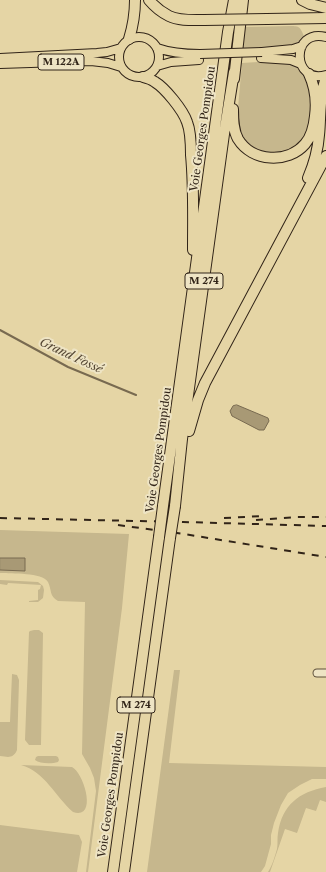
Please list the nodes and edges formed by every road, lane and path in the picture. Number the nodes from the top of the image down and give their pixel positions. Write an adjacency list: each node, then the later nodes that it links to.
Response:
1 (134, 0): 9 (highway)
2 (149, 0): 7 (highway, bridge)
3 (243, 0): 22 (highway, M 274)
4 (302, 0): 6 (highway)
5 (232, 2): 29 (highway, Voie Georges Pompidou / M 274)
6 (326, 8)
7 (326, 18)
8 (326, 37): 10 (main road)
9 (129, 39): 11 (main road); 12 (main road)
10 (302, 46): 14 (main road); 19 (main road)
11 (121, 48): 15 (main road, M 122A); 21 (main road)
12 (157, 48): 16 (main road); 20 (main road)
13 (0, 54): 15 (street)
14 (262, 55): 16 (main road); 19 (main road)
15 (14, 57): 17 (main road, M 122A)
16 (199, 57): 20 (main road)
17 (0, 58)
18 (0, 64): 21 (main road, M 122A)
19 (301, 64): 23 (main road)
20 (157, 66): 25 (main road)
21 (121, 67): 25 (main road)
22 (234, 72): 23 (highway); 30 (highway, Voie Georges Pompidou / M 274)
23 (309, 74): 24 (main road)
24 (326, 75)
25 (143, 77): 29 (highway)
26 (326, 78): 28 (highway)
27 (326, 156): 28 (highway)
28 (293, 217): 30 (highway)
29 (193, 288): 33 (highway, Voie Georges Pompidou / M 274, bridge)
30 (177, 490): 34 (highway, Voie Georges Pompidou / M 274, bridge)
31 (317, 673): 32 (street)
32 (326, 673)
33 (113, 872)
34 (124, 872)

